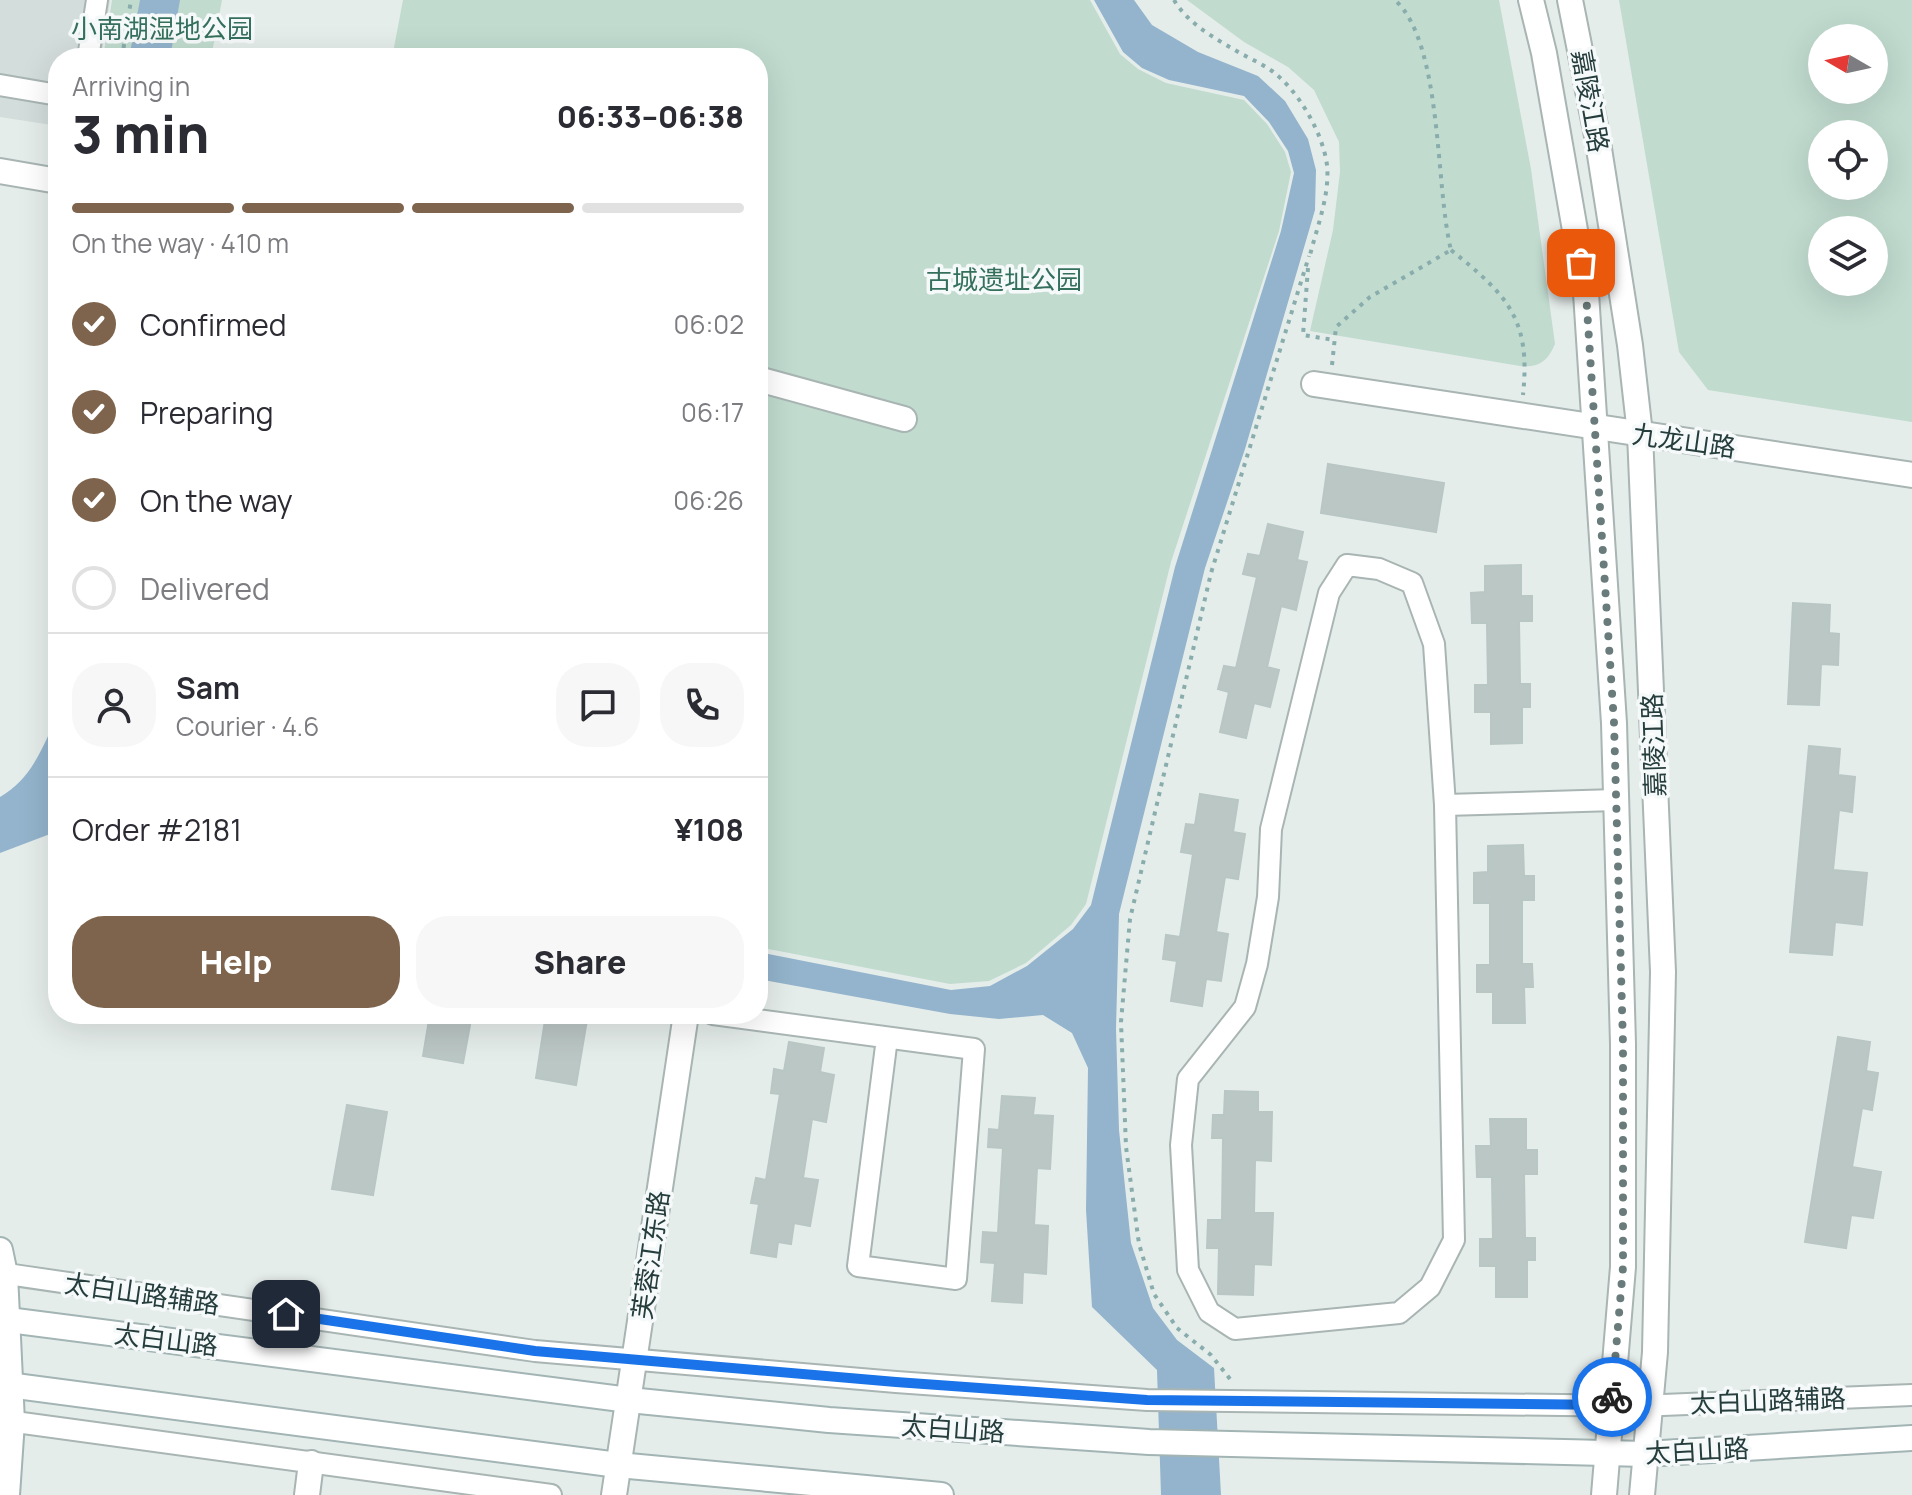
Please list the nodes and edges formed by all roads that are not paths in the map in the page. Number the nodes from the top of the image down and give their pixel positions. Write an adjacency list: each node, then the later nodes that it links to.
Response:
1 (97, 0): 4 (street)
2 (1531, 0): 12 (street, 嘉陵江路)
3 (1570, 0): 13 (street, 嘉陵江路)
4 (90, 48)
5 (0, 85): 6 (street)
6 (48, 93)
7 (0, 171): 8 (street)
8 (48, 178)
9 (768, 382): 11 (street)
10 (1322, 386): 12 (street, 九龙山路)
11 (904, 419)
12 (1596, 428): 13 (street, 九龙山路); 15 (street, 嘉陵江路)
13 (1640, 434): 14 (street, 九龙山路); 27 (street, 嘉陵江路)
14 (1912, 475)
15 (1616, 800): 16 (street); 26 (street, 嘉陵江路)
16 (1445, 805): 16 (street)
17 (768, 1022): 19 (street)
18 (685, 1024): 22 (street, 芙蓉江东路)
19 (887, 1038): 19 (street)
20 (2, 1266): 21 (street); 22 (street, 太白山路辅路)
21 (4, 1319): 23 (street); 25 (street, 太白山路)
22 (636, 1359): 25 (street, 芙蓉江东路); 26 (street, 太白山路辅路)
23 (5, 1385): 28 (street); 33 (street)
24 (1912, 1395): 27 (street, 太白山路辅路)
25 (629, 1400): 30 (street, 太白山路); 33 (street, 芙蓉江东路)
26 (1611, 1405): 27 (street, 太白山路辅路); 30 (street, 嘉陵江路)
27 (1650, 1405): 31 (street, 嘉陵江路)
28 (6, 1421): 32 (street); 34 (street)
29 (1912, 1438): 31 (street, 太白山路)
30 (1607, 1454): 31 (street, 太白山路); 39 (street, 嘉陵江路)
31 (1645, 1454): 40 (street, 嘉陵江路)
32 (311, 1463): 35 (street); 36 (street)
33 (618, 1465): 37 (street, 芙蓉江东路); 38 (street)
34 (7, 1495)
35 (307, 1495)
36 (551, 1495)
37 (614, 1495)
38 (941, 1495)
39 (1604, 1495)
40 (1642, 1495)

